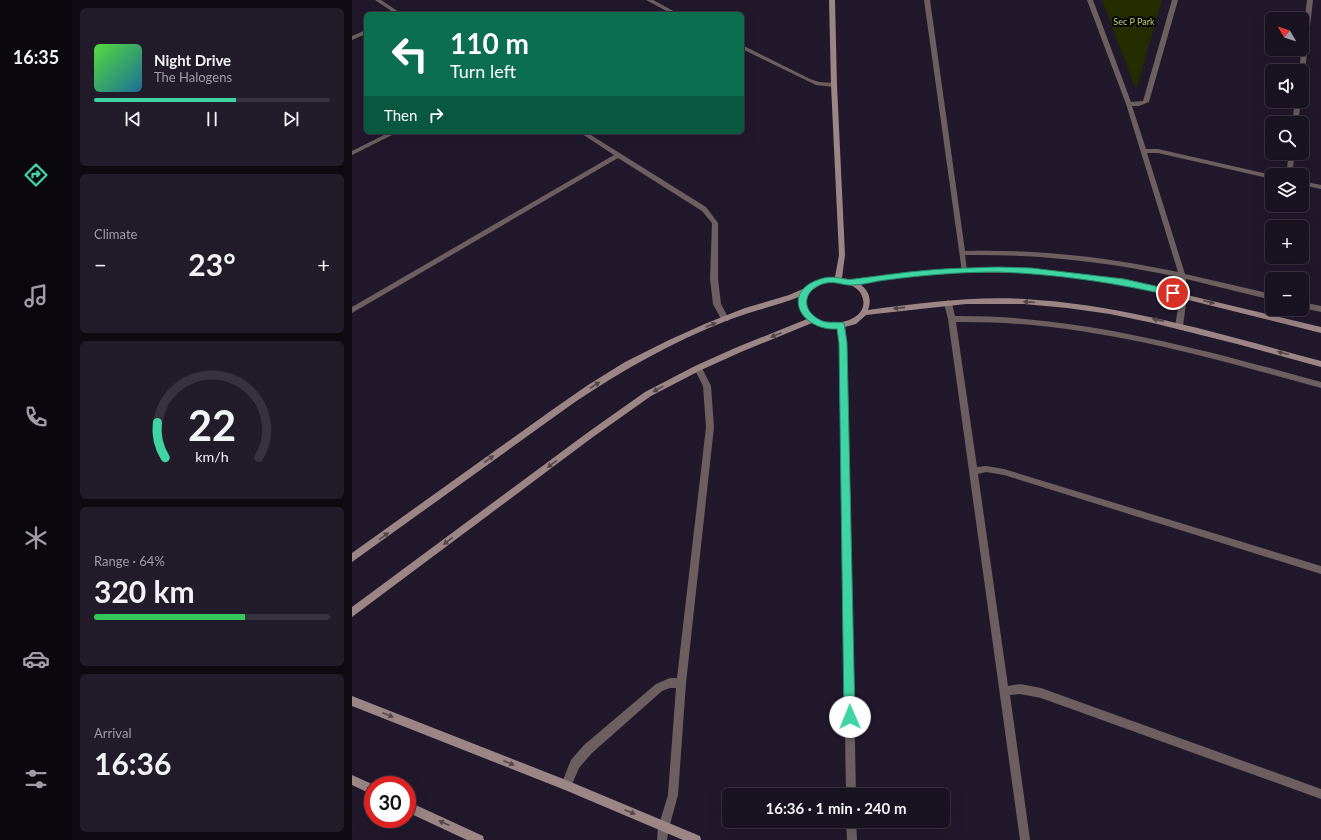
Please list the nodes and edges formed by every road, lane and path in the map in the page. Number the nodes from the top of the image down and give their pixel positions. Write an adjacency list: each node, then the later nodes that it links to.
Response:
1 (378, 0): 8 (street)
2 (649, 0): 9 (street)
3 (832, 0): 14 (street)
4 (927, 0): 24 (street)
5 (1090, 0): 15 (street)
6 (1176, 0): 15 (street)
7 (1310, 0): 13 (street)
8 (396, 12)
9 (672, 12)
10 (364, 33): 11 (street)
11 (352, 38)
12 (744, 48): 14 (street)
13 (1303, 64)
14 (834, 85): 27 (street)
15 (1129, 104): 18 (street)
16 (391, 134): 19 (street)
17 (585, 134): 20 (street)
18 (1144, 151): 21 (street); 26 (street)
19 (352, 153)
20 (618, 155): 35 (street); 37 (street)
21 (1265, 175)
22 (1309, 184): 23 (street)
23 (1321, 187)
24 (962, 253): 25 (street); 26 (street)
25 (964, 270): 28 (street); 31 (street)
26 (1182, 276): 30 (street); 31 (street)
27 (838, 279): 28 (street); 29 (street)
28 (852, 283): 36 (street)
29 (806, 291): 37 (street); 39 (street)
30 (1265, 295)
31 (1185, 296): 41 (street); 42 (street, one-way to 42)
32 (948, 303): 36 (street, one-way to 36); 38 (street); 41 (street, one-way to 32)
33 (1309, 306): 34 (street)
34 (1321, 309)
35 (352, 310)
36 (864, 313): 40 (street)
37 (725, 319): 47 (street, one-way to 37)
38 (952, 319): 45 (street); 46 (street)
39 (813, 320): 40 (street); 44 (street, one-way to 44)
40 (841, 326): 56 (street)
41 (1179, 326): 43 (street, one-way to 41)
42 (1321, 330)
43 (1321, 364)
44 (698, 368): 49 (street, one-way to 49); 50 (street)
45 (1321, 385)
46 (973, 471): 48 (street); 51 (street)
47 (352, 558)
48 (1321, 570)
49 (352, 613)
50 (681, 683): 54 (street); 59 (street)
51 (1004, 690): 57 (street); 65 (street)
52 (352, 701): 54 (street, one-way to 54)
53 (352, 780): 55 (street)
54 (566, 785): 59 (street, one-way to 59)
55 (364, 786)
56 (851, 788)
57 (1321, 794)
58 (416, 810): 61 (street, one-way to 58)
59 (663, 826): 62 (street); 63 (street)
60 (851, 828): 64 (street)
61 (479, 840)
62 (662, 840)
63 (696, 840)
64 (852, 840)
65 (1025, 840)

